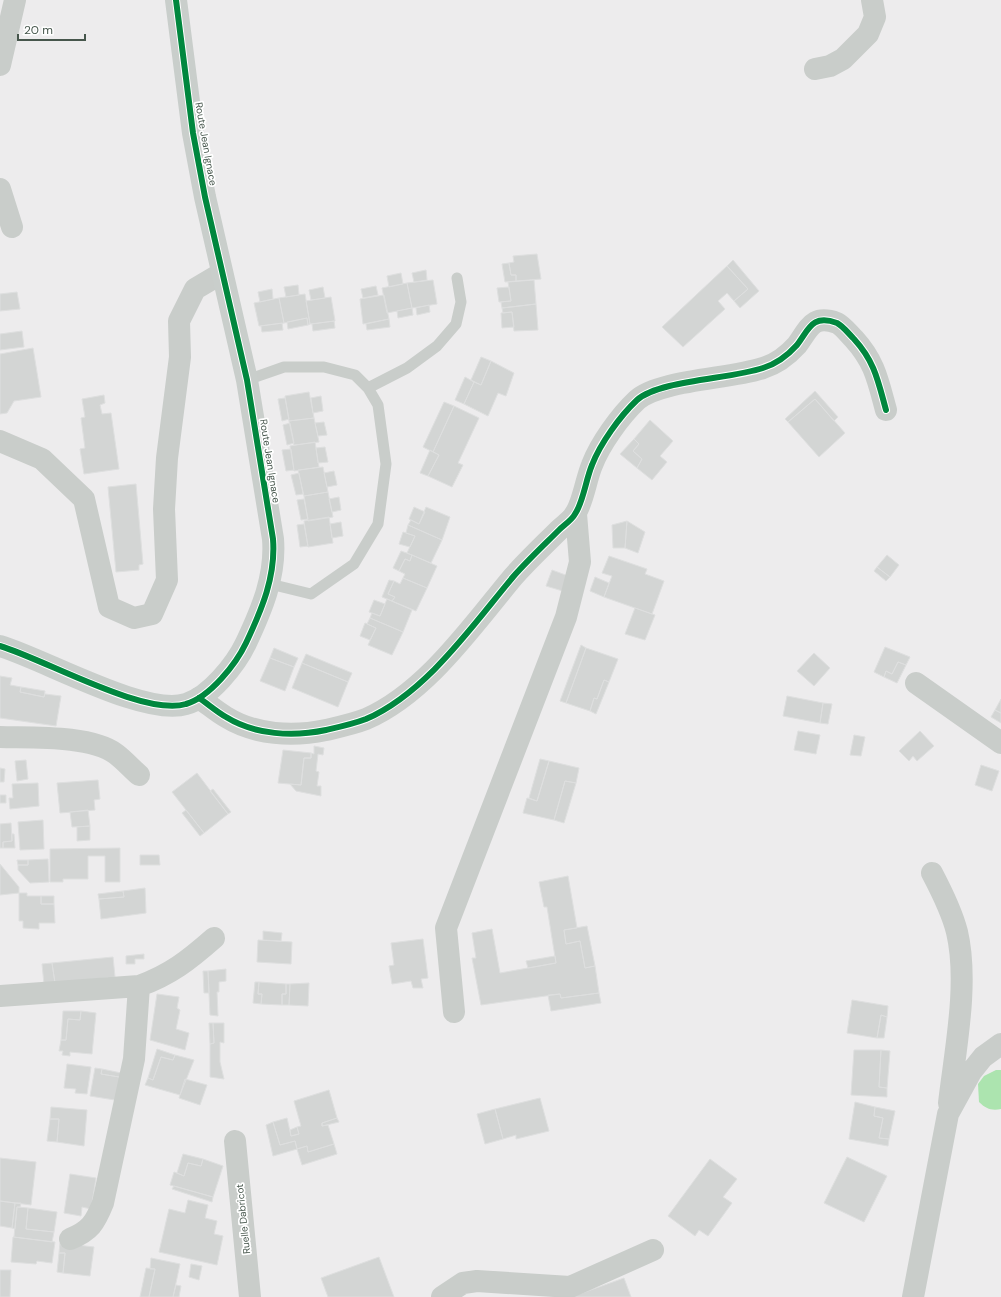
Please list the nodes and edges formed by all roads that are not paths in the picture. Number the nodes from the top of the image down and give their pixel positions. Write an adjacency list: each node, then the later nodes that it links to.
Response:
1 (15, 0): 4 (street)
2 (176, 0): 8 (street, Route Jean Ignace)
3 (872, 0): 5 (street)
4 (0, 65)
5 (814, 69)
6 (0, 189): 7 (street)
7 (12, 227)
8 (222, 273): 10 (street, Route Jean Ignace); 13 (street)
9 (457, 278): 11 (lane)
10 (247, 380): 11 (lane); 15 (street, Route Jean Ignace)
11 (368, 388): 15 (lane)
12 (886, 410): 14 (street)
13 (0, 440)
14 (576, 514): 18 (street); 26 (street)
15 (270, 584): 18 (street, Route Jean Ignace)
16 (0, 646): 18 (street, Route Jean Ignace)
17 (916, 683): 20 (street)
18 (199, 698)
19 (0, 737): 21 (street)
20 (1001, 743)
21 (139, 775)
22 (932, 873): 28 (street)
23 (214, 938): 24 (street)
24 (139, 986): 25 (street); 30 (street)
25 (0, 996)
26 (454, 1012)
27 (1001, 1044): 28 (street)
28 (948, 1114): 34 (street)
29 (235, 1141): 32 (street, Ruelle Dabricot)
30 (70, 1239)
31 (653, 1250): 33 (street)
32 (250, 1297)
33 (442, 1297)
34 (912, 1297)

